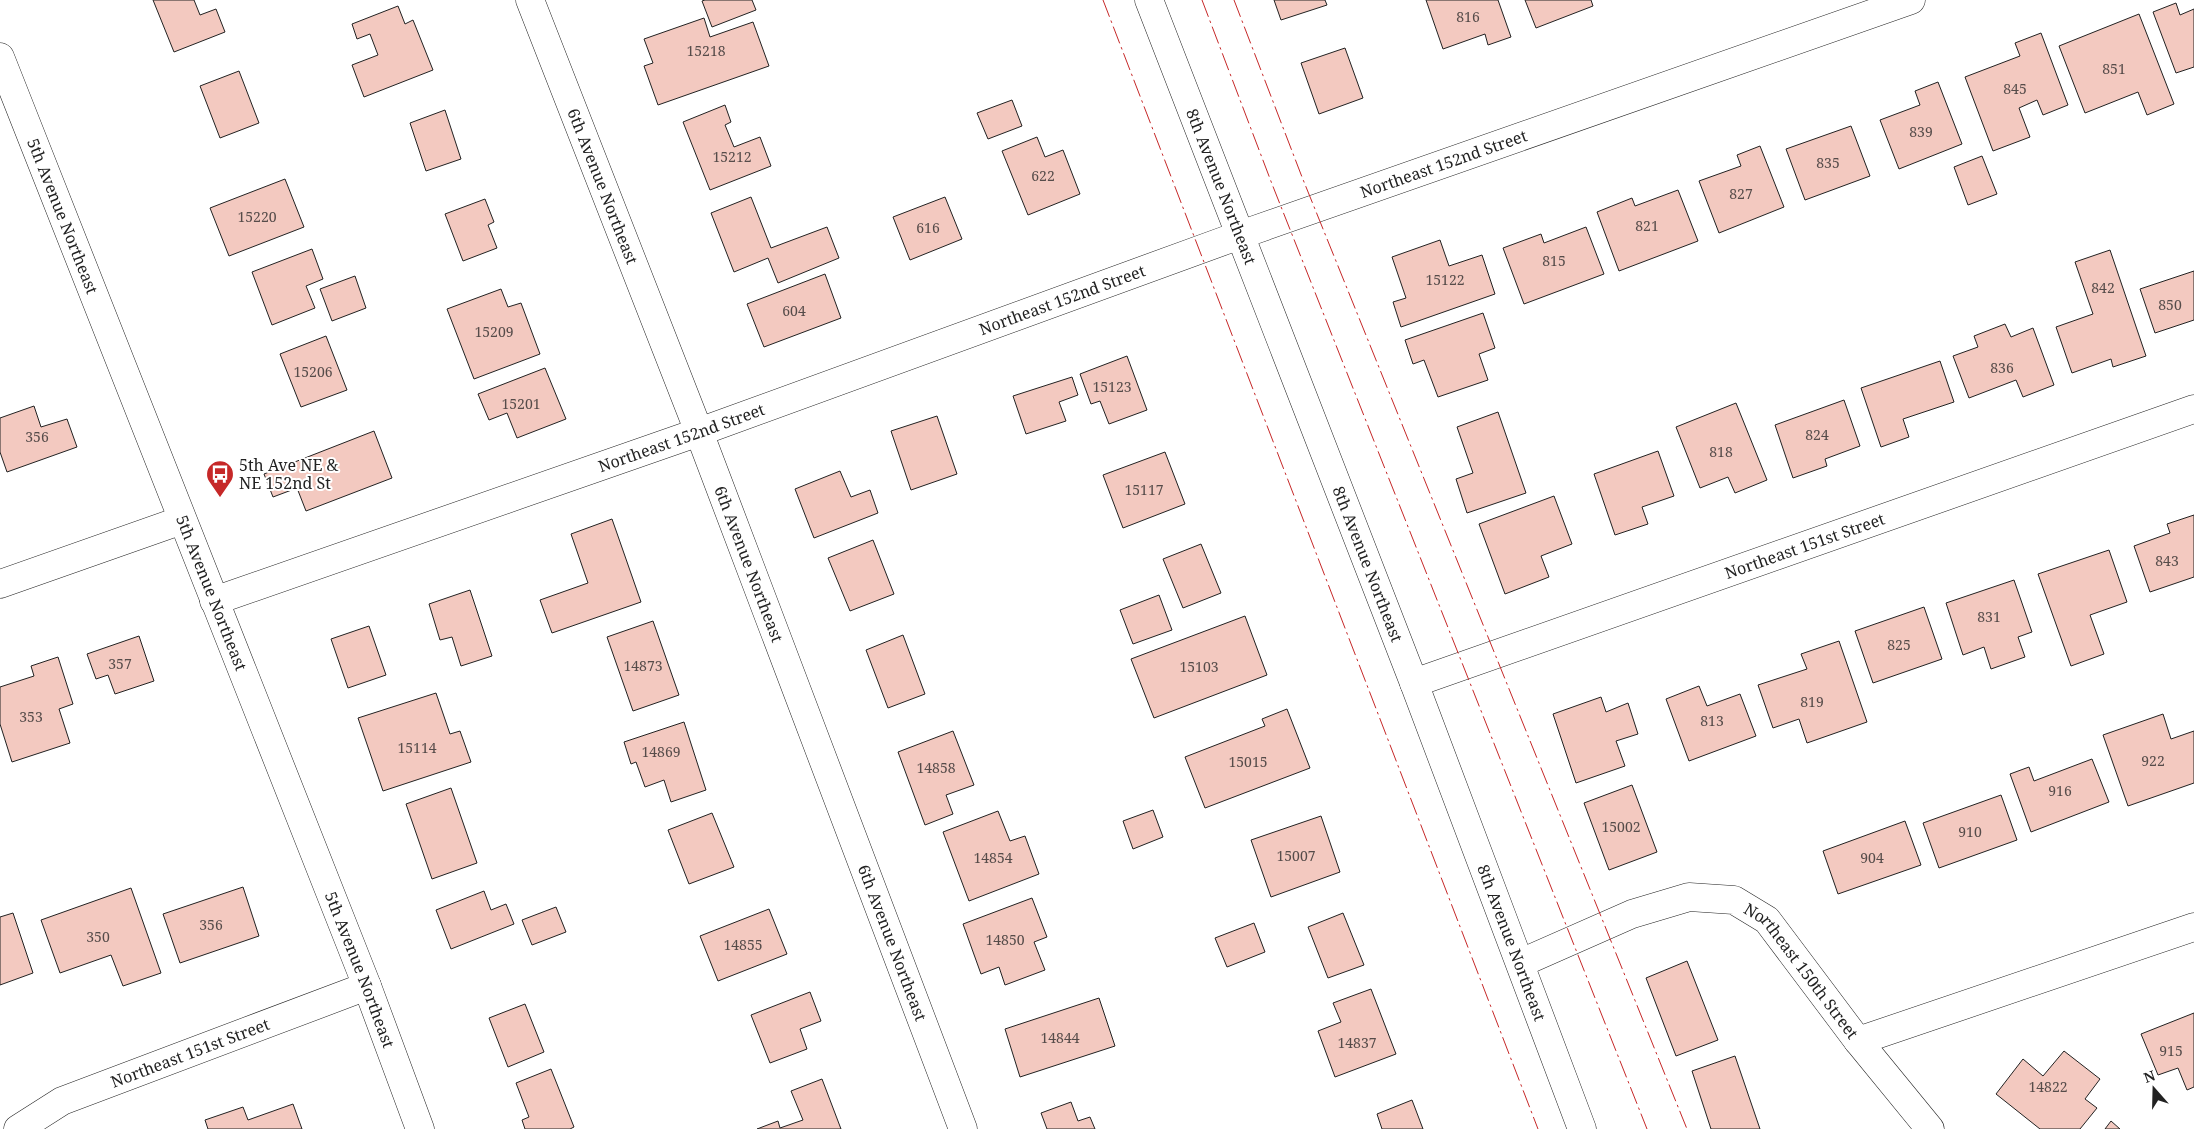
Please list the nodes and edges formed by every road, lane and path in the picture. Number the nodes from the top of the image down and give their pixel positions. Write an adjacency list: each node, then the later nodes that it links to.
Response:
1 (530, 0): 7 (street, 6th Avenue Northeast)
2 (1149, 0): 5 (street, 8th Avenue Northeast)
3 (1911, 0): 5 (street, Northeast 152nd Street)
4 (2, 69): 8 (street, 5th Avenue Northeast)
5 (1240, 235): 7 (street, Northeast 152nd Street); 11 (street, 8th Avenue Northeast)
6 (2194, 409): 11 (street, Northeast 151st Street)
7 (699, 432): 10 (street, Northeast 152nd Street); 18 (street, 6th Avenue Northeast)
8 (182, 520): 9 (street); 10 (street, 5th Avenue Northeast)
9 (0, 584)
10 (214, 601): 14 (street, 5th Avenue Northeast)
11 (1414, 683): 13 (street, 8th Avenue Northeast)
12 (2194, 927): 15 (street, Northeast 150th Street)
13 (1521, 963): 15 (street, Northeast 150th Street); 19 (street, 8th Avenue Northeast)
14 (366, 986): 16 (street, Northeast 151st Street); 17 (street, 5th Avenue Northeast)
15 (1858, 1042): 20 (street)
16 (18, 1129)
17 (420, 1129)
18 (963, 1129)
19 (1582, 1129)
20 (1930, 1129)

